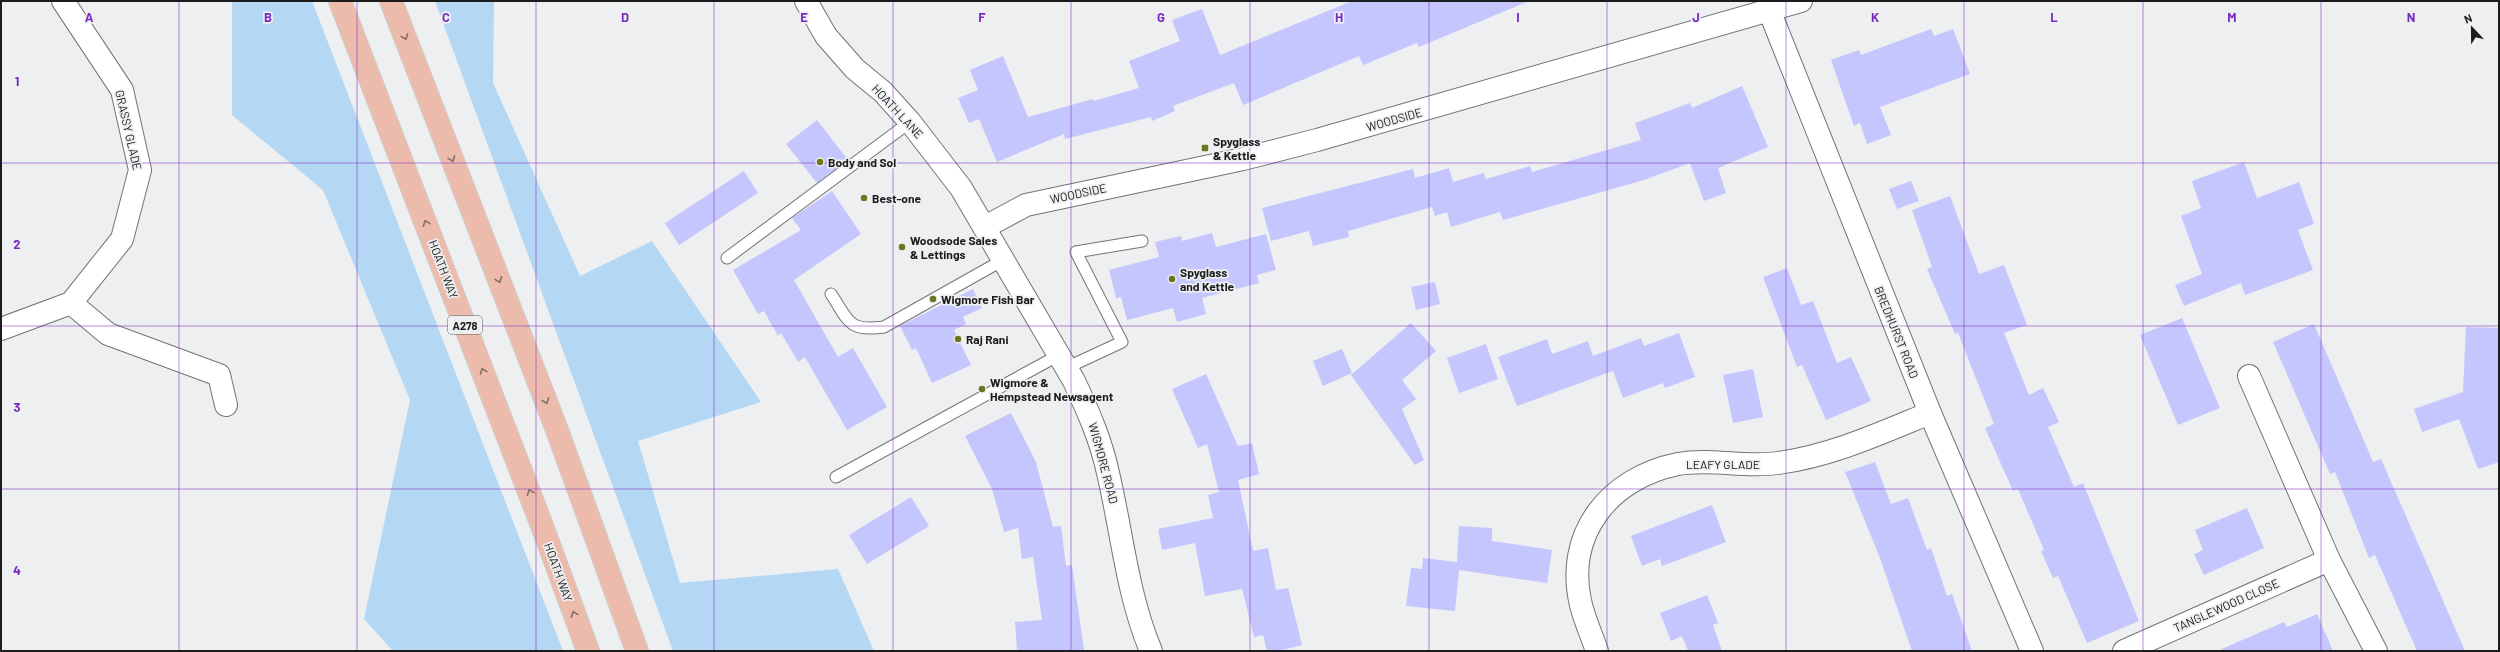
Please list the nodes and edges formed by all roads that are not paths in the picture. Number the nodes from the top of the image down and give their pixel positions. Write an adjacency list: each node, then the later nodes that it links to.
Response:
1 (63, 1): 13 (street, GRASSY GLADE)
2 (340, 1): 21 (main road, HOATH WAY / A278, one-way to 2)
3 (391, 1): 22 (main road, one-way to 22)
4 (806, 1): 7 (street, HOATH LANE)
5 (1801, 1): 6 (street, WOODSIDE)
6 (1768, 10): 8 (street, WOODSIDE); 18 (street, BREDHURST ROAD)
7 (910, 122): 8 (street, HOATH LANE); 10 (lane)
8 (985, 227): 11 (street, WIGMORE ROAD)
9 (1142, 241): 15 (lane)
10 (727, 258)
11 (1004, 260): 12 (lane); 15 (street, WIGMORE ROAD)
12 (831, 294)
13 (71, 303): 14 (street); 17 (street)
14 (1, 328)
15 (1062, 361): 19 (lane); 23 (street, WIGMORE ROAD)
16 (2249, 376): 20 (street)
17 (226, 405)
18 (1930, 413): 24 (street, LEAFY GLADE); 25 (street, BREDHURST ROAD)
19 (836, 477)
20 (2329, 560): 26 (street, TANGLEWOOD CLOSE); 27 (street)
21 (588, 651)
22 (638, 651)
23 (1151, 651)
24 (1598, 651)
25 (2032, 651)
26 (2124, 651)
27 (2376, 651)

